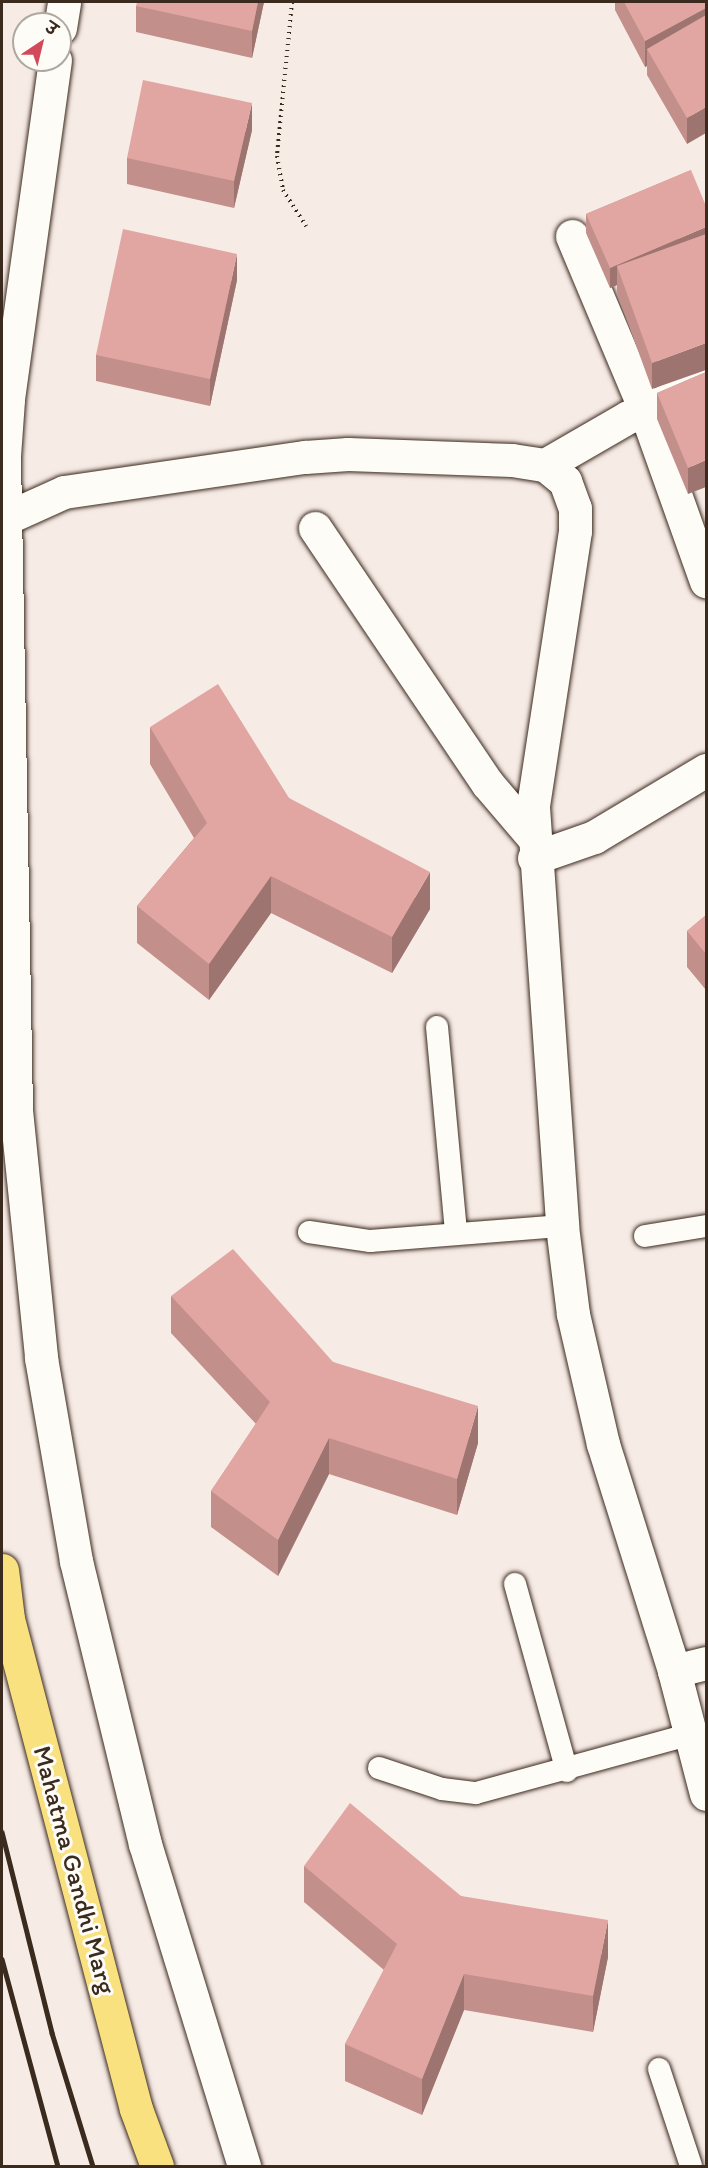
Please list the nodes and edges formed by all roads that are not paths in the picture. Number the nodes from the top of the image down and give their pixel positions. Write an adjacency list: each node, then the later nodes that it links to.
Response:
1 (54, 72): 6 (street)
2 (572, 236): 4 (street)
3 (706, 383): 4 (street)
4 (645, 410): 5 (street); 8 (street)
5 (545, 465): 6 (street); 10 (street)
6 (3, 520): 27 (street)
7 (315, 528): 10 (street)
8 (706, 581)
9 (706, 770): 10 (street)
10 (534, 848): 12 (street)
11 (437, 1027): 15 (lane)
12 (562, 1226): 15 (lane); 20 (street)
13 (706, 1226): 16 (lane)
14 (309, 1232): 15 (lane)
15 (456, 1233)
16 (645, 1236)
17 (2, 1570): 26 (main road, Mahatma Gandhi Marg)
18 (515, 1584): 23 (lane)
19 (706, 1663): 20 (street)
20 (674, 1671): 21 (street)
21 (688, 1735): 23 (lane); 24 (street)
22 (379, 1768): 23 (lane)
23 (567, 1771)
24 (706, 1794)
25 (659, 2069): 28 (lane)
26 (157, 2166)
27 (244, 2166)
28 (691, 2166)

